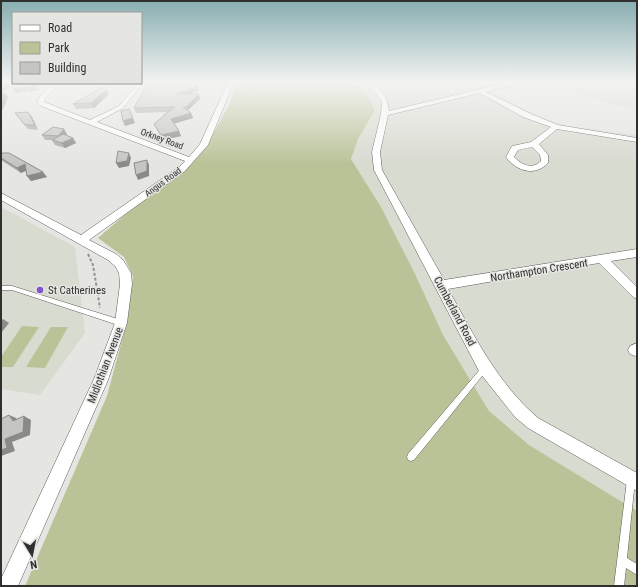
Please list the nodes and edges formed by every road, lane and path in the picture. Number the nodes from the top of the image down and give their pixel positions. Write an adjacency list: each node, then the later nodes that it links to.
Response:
1 (53, 109): 8 (street, Orkney Road)
2 (116, 109): 8 (street)
3 (219, 109): 12 (street, Angus Road)
4 (385, 109): 7 (street, Cumberland Road)
5 (405, 109): 7 (street)
6 (515, 109): 9 (street)
7 (385, 114): 17 (street, Cumberland Road)
8 (90, 123): 12 (street, Orkney Road)
9 (556, 127): 10 (street); 11 (street)
10 (637, 140)
11 (534, 144)
12 (190, 160): 14 (street, Angus Road)
13 (1, 196): 14 (street, Midlothian Avenue)
14 (80, 240): 20 (path); 21 (street, Midlothian Avenue)
15 (637, 253): 16 (street, Northampton Crescent)
16 (602, 259): 17 (street, Northampton Crescent); 19 (street)
17 (442, 285): 22 (street, Cumberland Road)
18 (1, 288): 20 (lane)
19 (637, 294)
20 (102, 317): 21 (lane)
21 (121, 323): 27 (street, Midlothian Avenue)
22 (486, 368): 23 (lane); 24 (street, Cumberland Road)
23 (410, 457)
24 (634, 481): 25 (lane)
25 (622, 560): 26 (lane); 28 (lane)
26 (637, 570)
27 (8, 586)
28 (619, 586)

